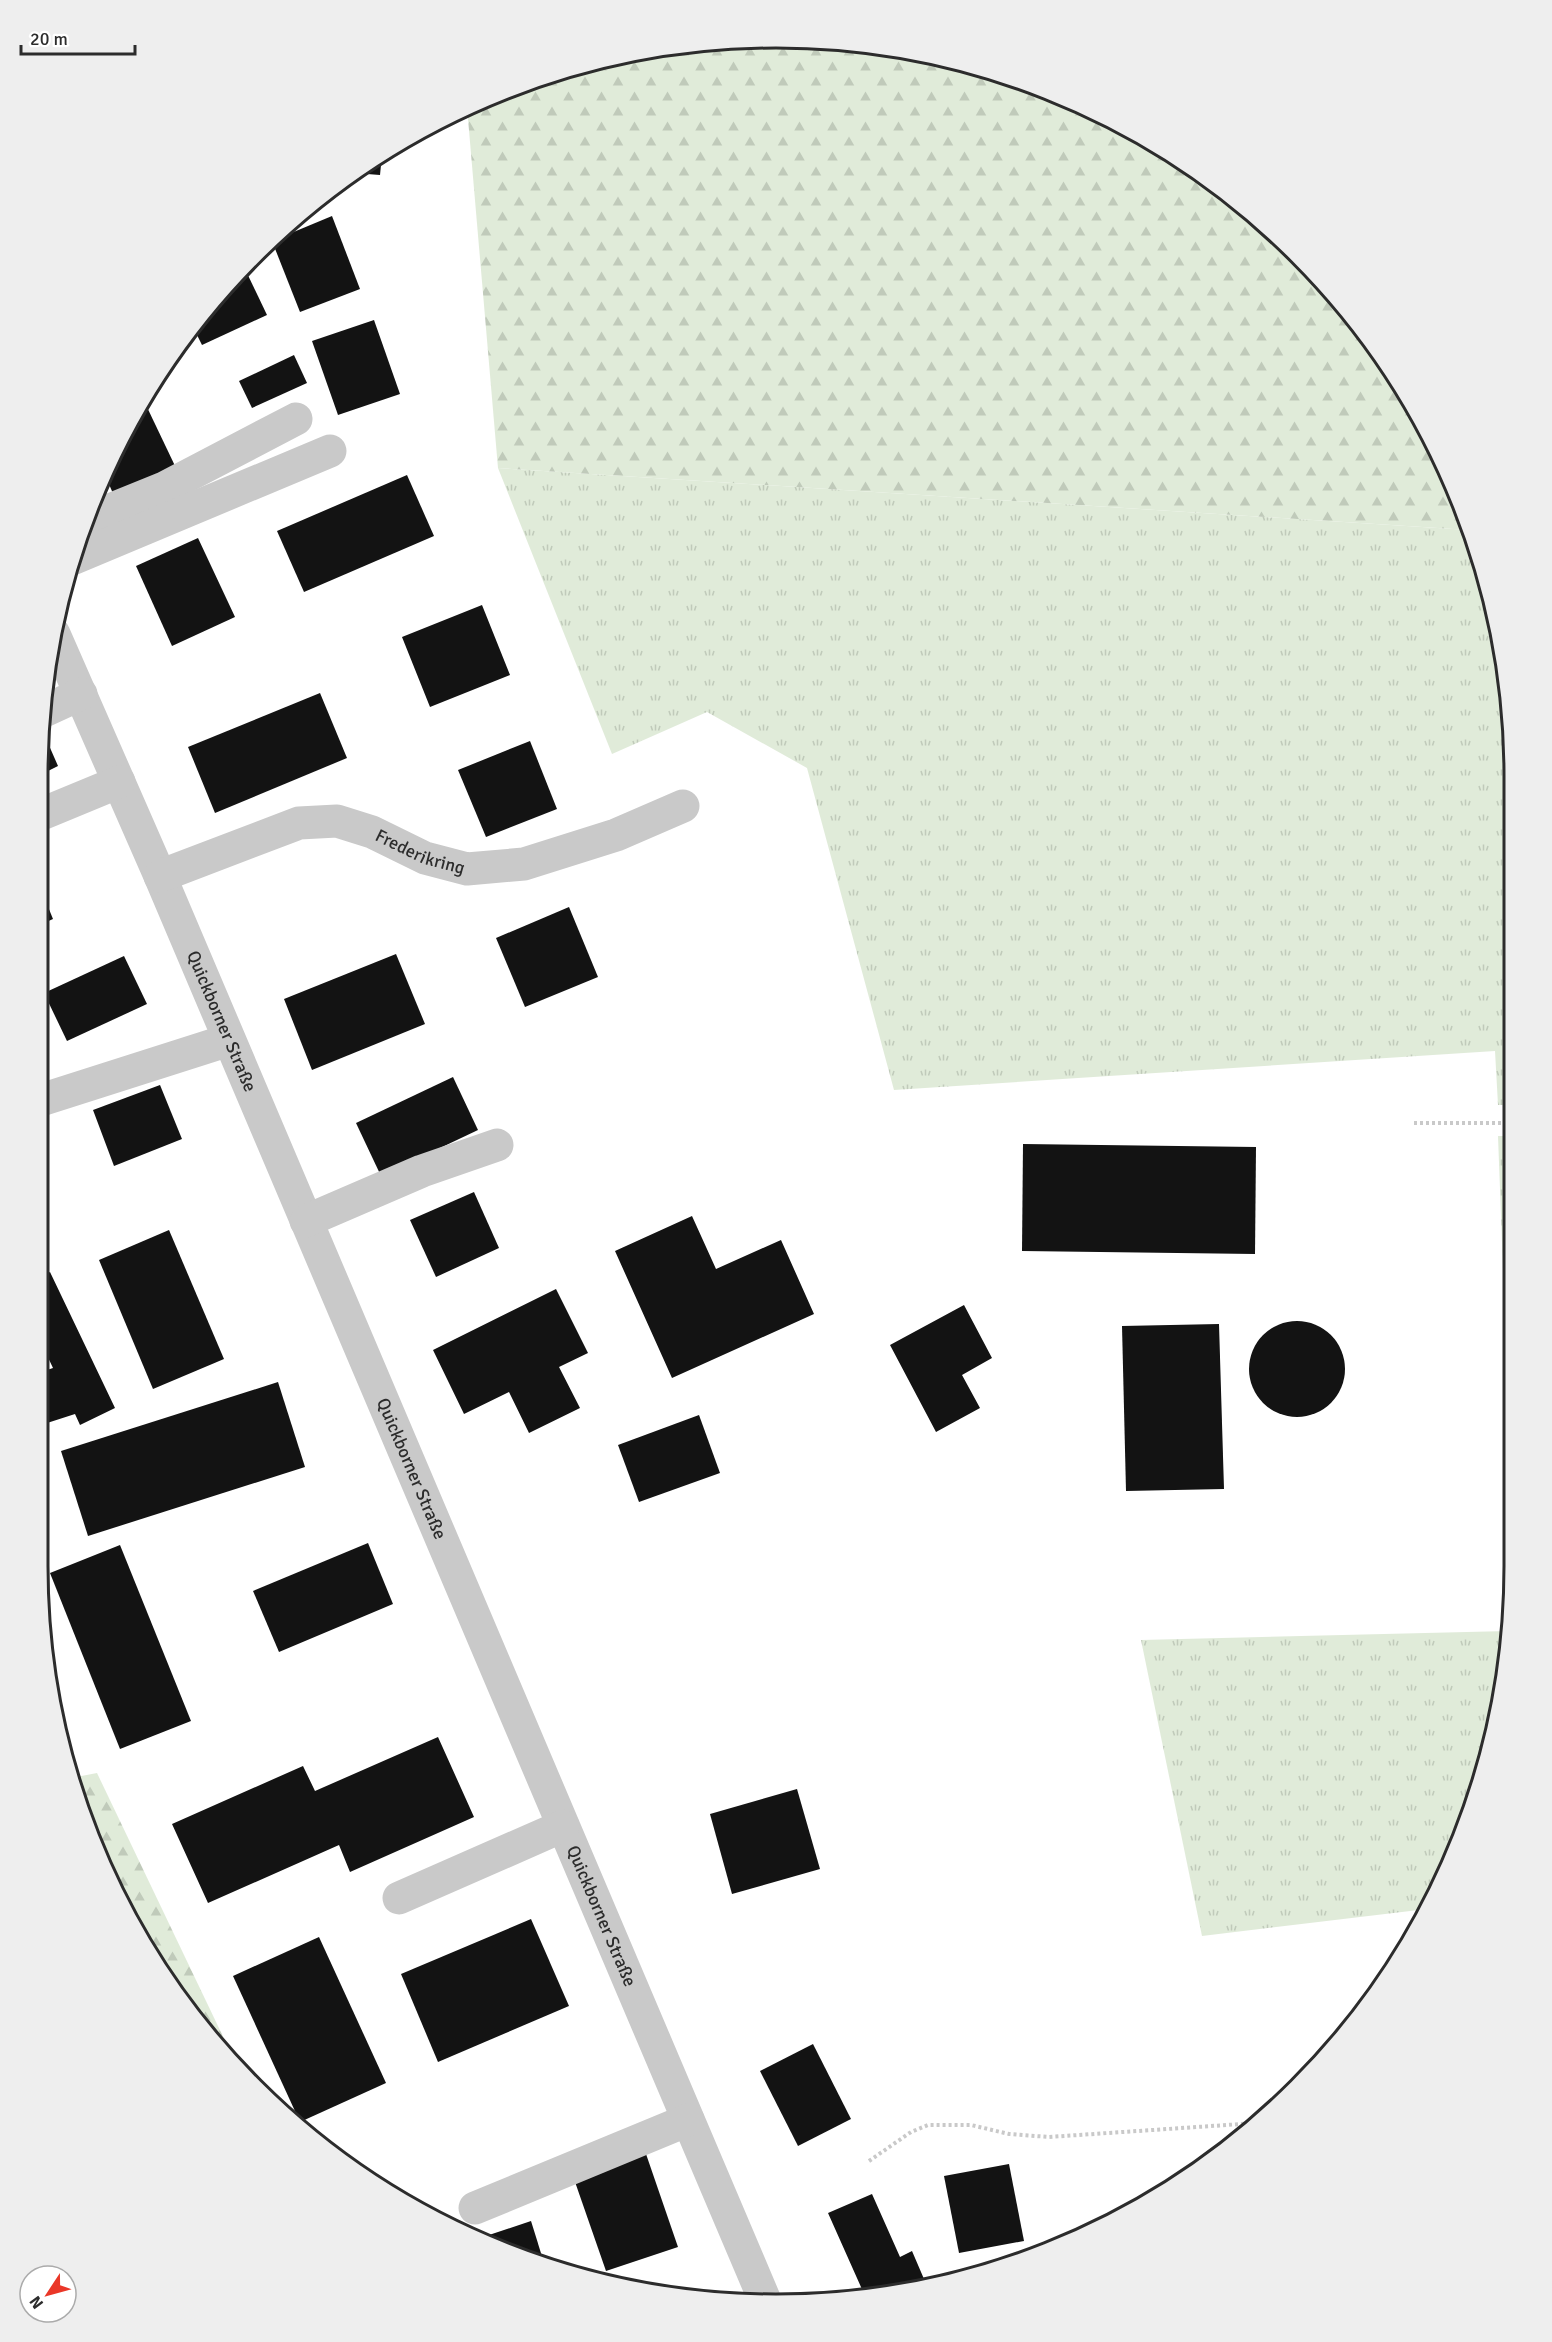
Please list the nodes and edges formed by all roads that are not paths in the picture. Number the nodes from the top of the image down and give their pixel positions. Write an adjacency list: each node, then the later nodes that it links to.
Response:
1 (297, 419): 3 (street)
2 (330, 451): 4 (street)
3 (96, 515)
4 (83, 554)
5 (60, 647): 6 (street, Quickborner Straße)
6 (81, 694): 7 (street); 8 (street, Quickborner Straße)
7 (52, 707)
8 (119, 782): 10 (street); 11 (street, Quickborner Straße)
9 (683, 806): 11 (street, Frederikring)
10 (48, 811)
11 (160, 876): 12 (street, Quickborner Straße)
12 (229, 1040): 13 (street); 15 (street, Quickborner Straße)
13 (48, 1098)
14 (497, 1145): 15 (street)
15 (306, 1221): 16 (street, Quickborner Straße)
16 (563, 1826): 17 (street); 18 (street, Quickborner Straße)
17 (399, 1899)
18 (688, 2120): 19 (street); 20 (street, Quickborner Straße)
19 (475, 2208)
20 (762, 2293)

